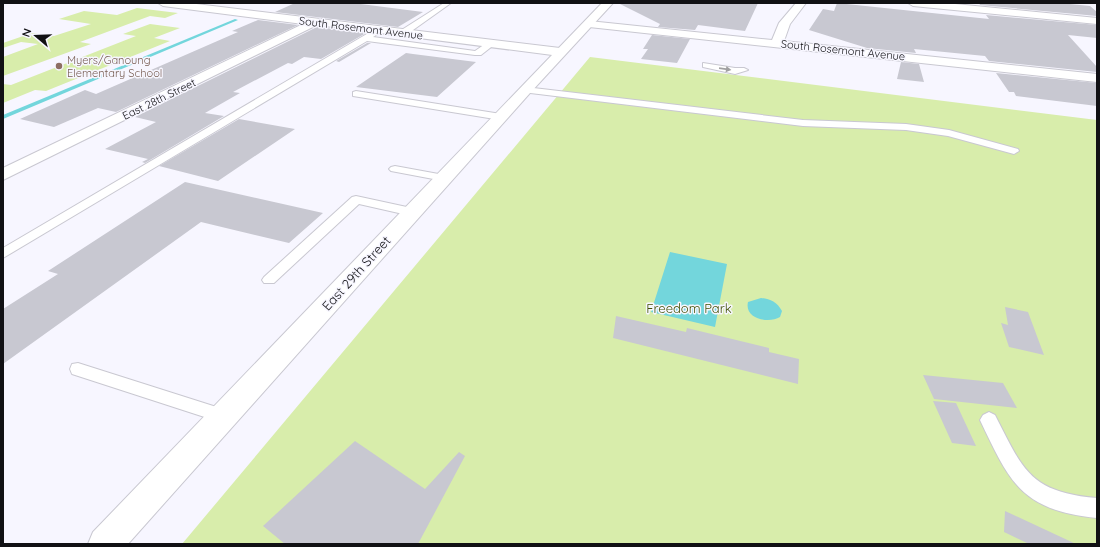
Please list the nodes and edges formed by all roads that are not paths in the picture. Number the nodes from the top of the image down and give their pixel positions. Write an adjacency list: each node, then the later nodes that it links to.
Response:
1 (163, 3): 8 (street, South Rosemont Avenue)
2 (234, 3): 8 (street)
3 (608, 3): 11 (street, East 29th Street)
4 (801, 3): 16 (street)
5 (913, 3): 9 (street)
6 (438, 4): 7 (lane)
7 (447, 4): 13 (lane)
8 (217, 10): 10 (street, South Rosemont Avenue)
9 (1097, 21)
10 (315, 22): 12 (street, South Rosemont Avenue); 28 (street, East 28th Street)
11 (589, 24): 16 (street, South Rosemont Avenue); 19 (street, East 29th Street)
12 (380, 30): 13 (street, South Rosemont Avenue); 15 (lane)
13 (403, 33): 14 (street, South Rosemont Avenue)
14 (420, 35): 17 (lane); 18 (street, South Rosemont Avenue)
15 (367, 39): 17 (lane); 31 (lane)
16 (777, 43): 22 (street, South Rosemont Avenue)
17 (408, 44): 18 (lane)
18 (491, 44): 19 (street, South Rosemont Avenue)
19 (560, 52): 23 (street, East 29th Street)
20 (706, 65): 21 (lane, one-way to 21)
21 (744, 70)
22 (1097, 78)
23 (525, 90): 25 (street, East 29th Street); 26 (lane)
24 (356, 94): 25 (lane)
25 (501, 117): 29 (street, East 29th Street)
26 (1014, 150)
27 (395, 170): 29 (lane)
28 (3, 175)
29 (444, 178): 30 (street, East 29th Street)
30 (412, 212): 32 (lane); 34 (street, East 29th Street)
31 (3, 254)
32 (269, 280)
33 (78, 369): 34 (lane)
34 (223, 416): 37 (street, East 29th Street)
35 (989, 420): 36 (lane)
36 (1097, 508)
37 (105, 544)

